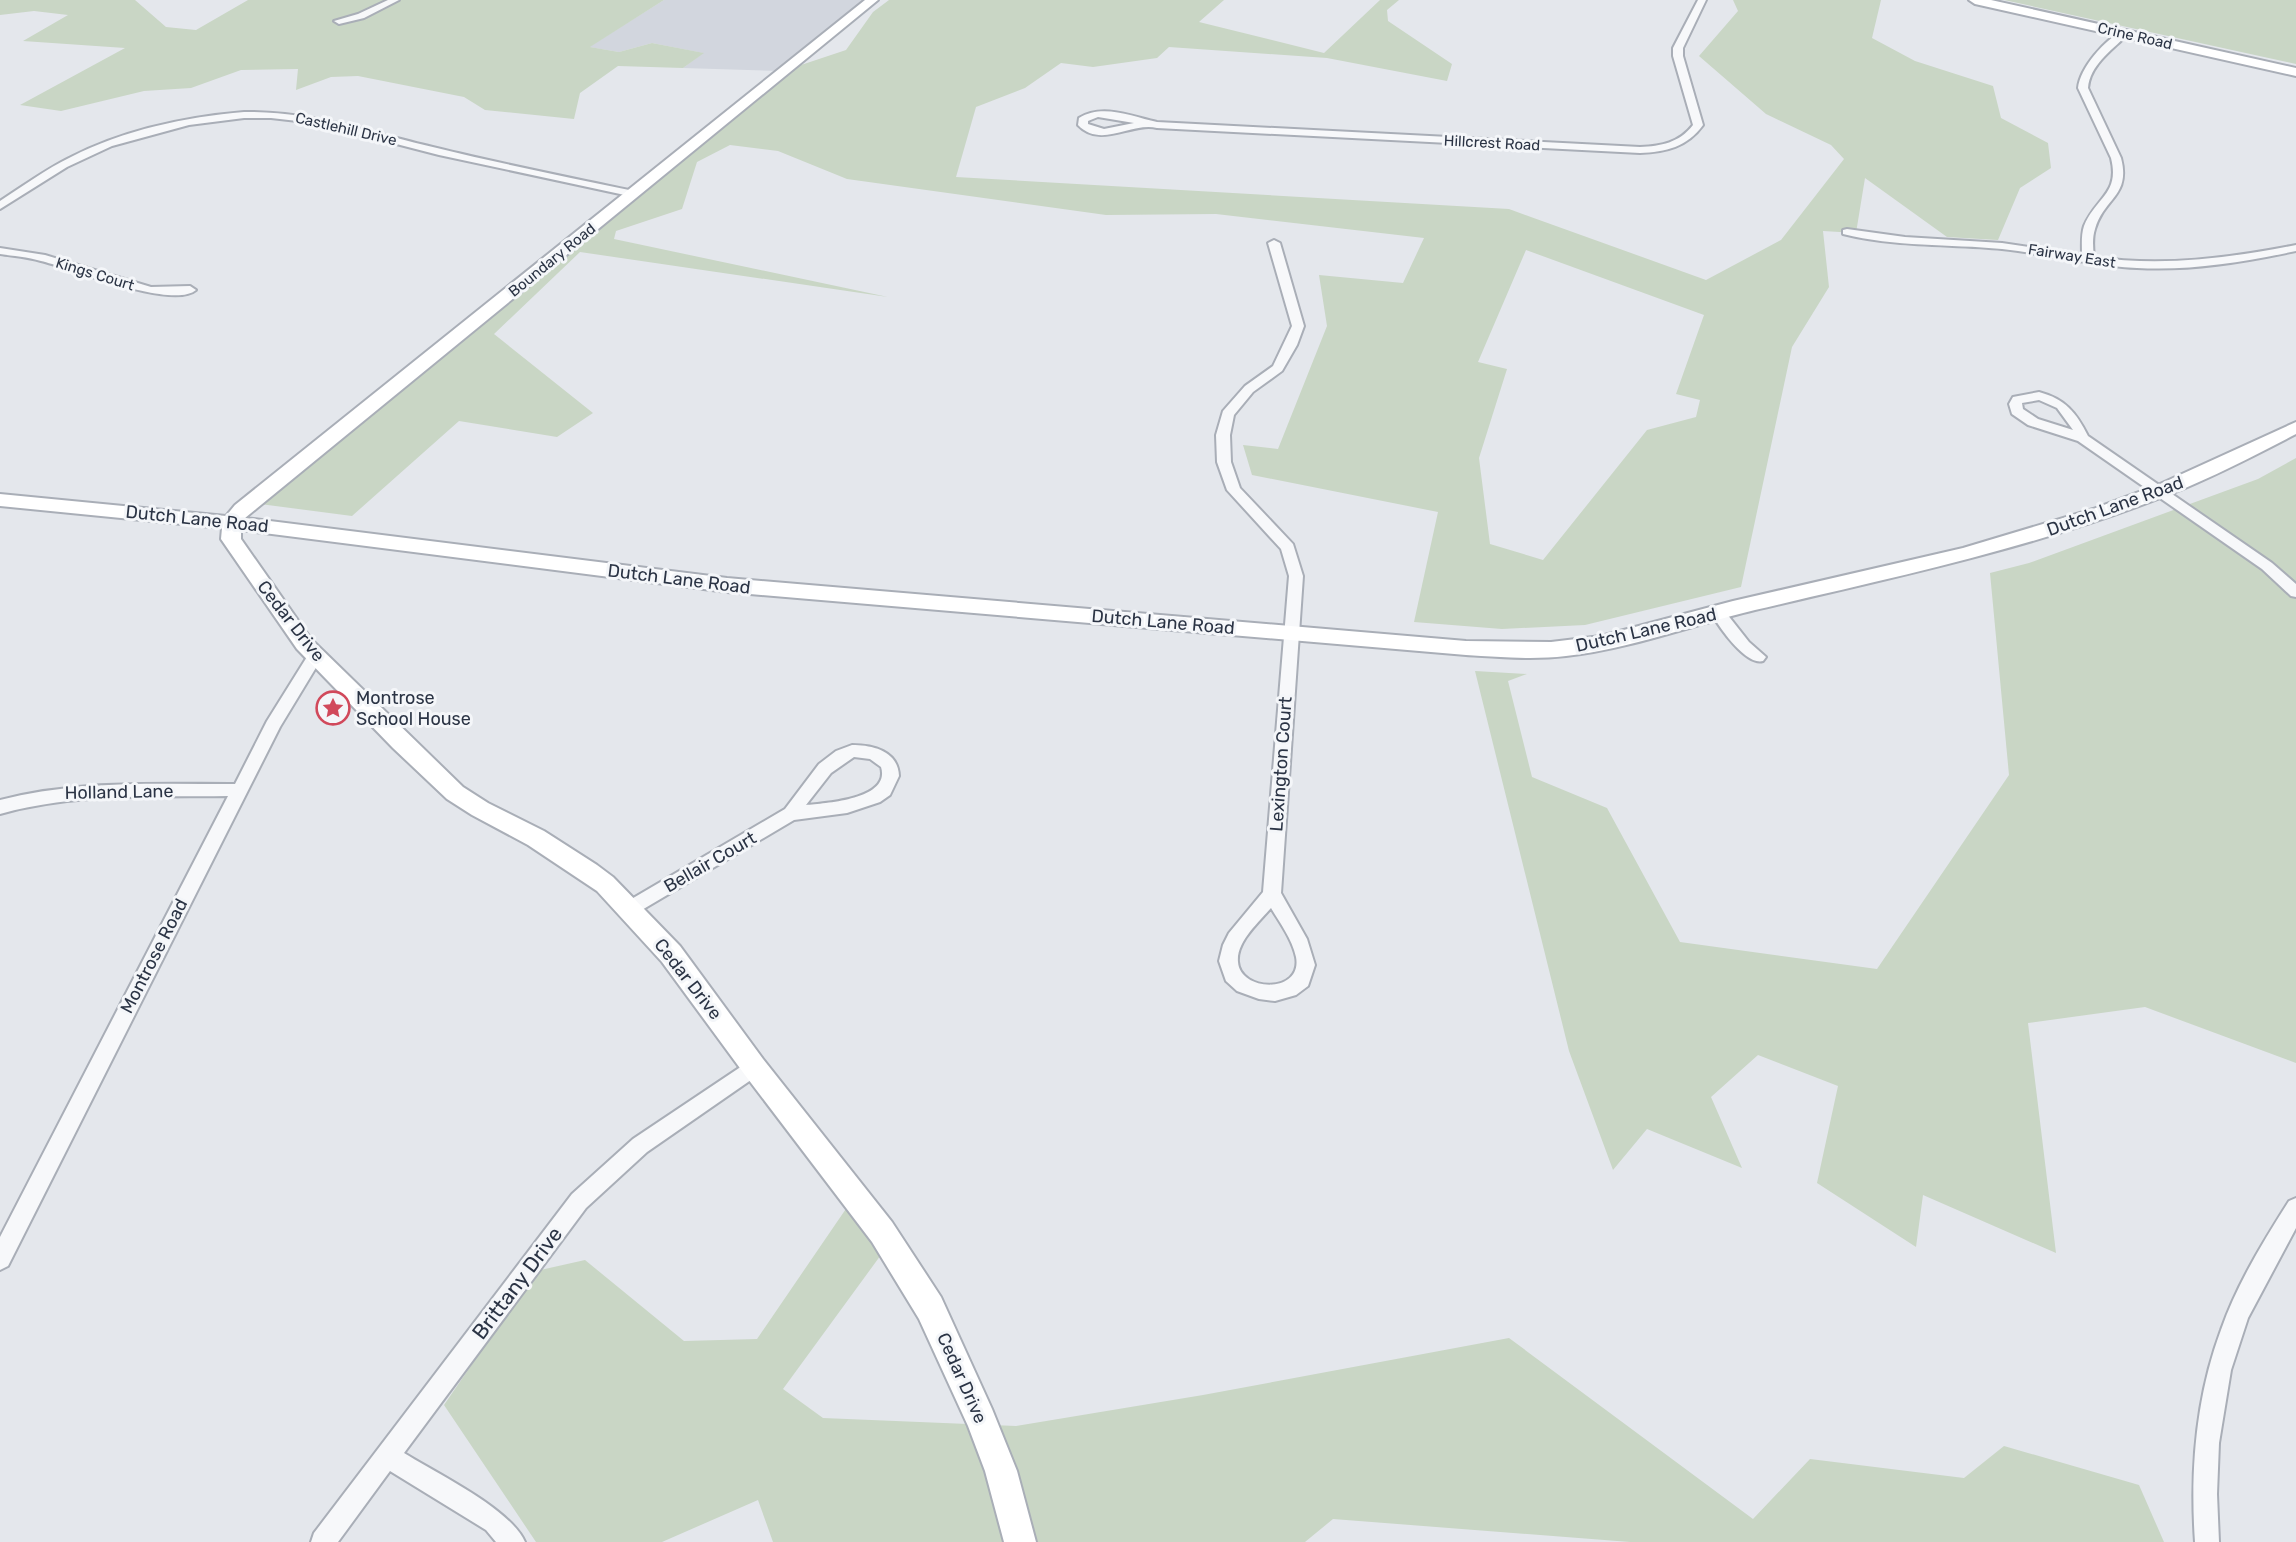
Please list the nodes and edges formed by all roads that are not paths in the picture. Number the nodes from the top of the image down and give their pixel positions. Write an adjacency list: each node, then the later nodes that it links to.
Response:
1 (394, 0): 5 (street)
2 (872, 0): 9 (street, Boundary Road)
3 (1702, 0): 8 (street, Hillcrest Road)
4 (1975, 0): 6 (street, Crine Road)
5 (339, 21)
6 (2123, 34): 7 (street, Crine Road); 15 (street)
7 (2296, 72)
8 (1143, 123): 8 (street, Hillcrest Road)
9 (634, 194): 10 (street, Castlehill Drive); 21 (street, Boundary Road)
10 (0, 206)
11 (1848, 232): 15 (street, Fairway East)
12 (1274, 243): 24 (street, Lexington Court)
13 (2296, 248): 15 (street, Fairway East)
14 (0, 251): 16 (street, Kings Court)
15 (2088, 260)
16 (190, 290)
17 (2296, 427): 19 (street, Dutch Lane Road)
18 (2083, 438): 18 (street); 19 (street)
19 (2159, 490): 22 (street); 23 (street, Dutch Lane Road)
20 (0, 500): 21 (street, Dutch Lane Road)
21 (232, 521): 24 (street, Dutch Lane Road); 25 (street, Cedar Drive)
22 (2296, 592)
23 (1718, 613): 24 (street, Dutch Lane Road); 26 (street)
24 (1292, 633): 30 (street, Lexington Court)
25 (315, 656): 27 (street, Montrose Road); 31 (street, Cedar Drive)
26 (1758, 657)
27 (240, 790): 28 (street, Holland Lane); 34 (street, Montrose Road)
28 (0, 807)
29 (791, 814): 29 (street, Bellair Court); 31 (street, Bellair Court)
30 (1272, 894): 30 (street)
31 (630, 909): 32 (street, Cedar Drive)
32 (754, 1067): 35 (street, Brittany Drive); 38 (street, Cedar Drive)
33 (2296, 1208): 39 (street)
34 (0, 1259)
35 (387, 1456): 36 (street, Brittany Drive); 37 (street)
36 (323, 1542)
37 (513, 1542)
38 (1020, 1542)
39 (2207, 1542)

